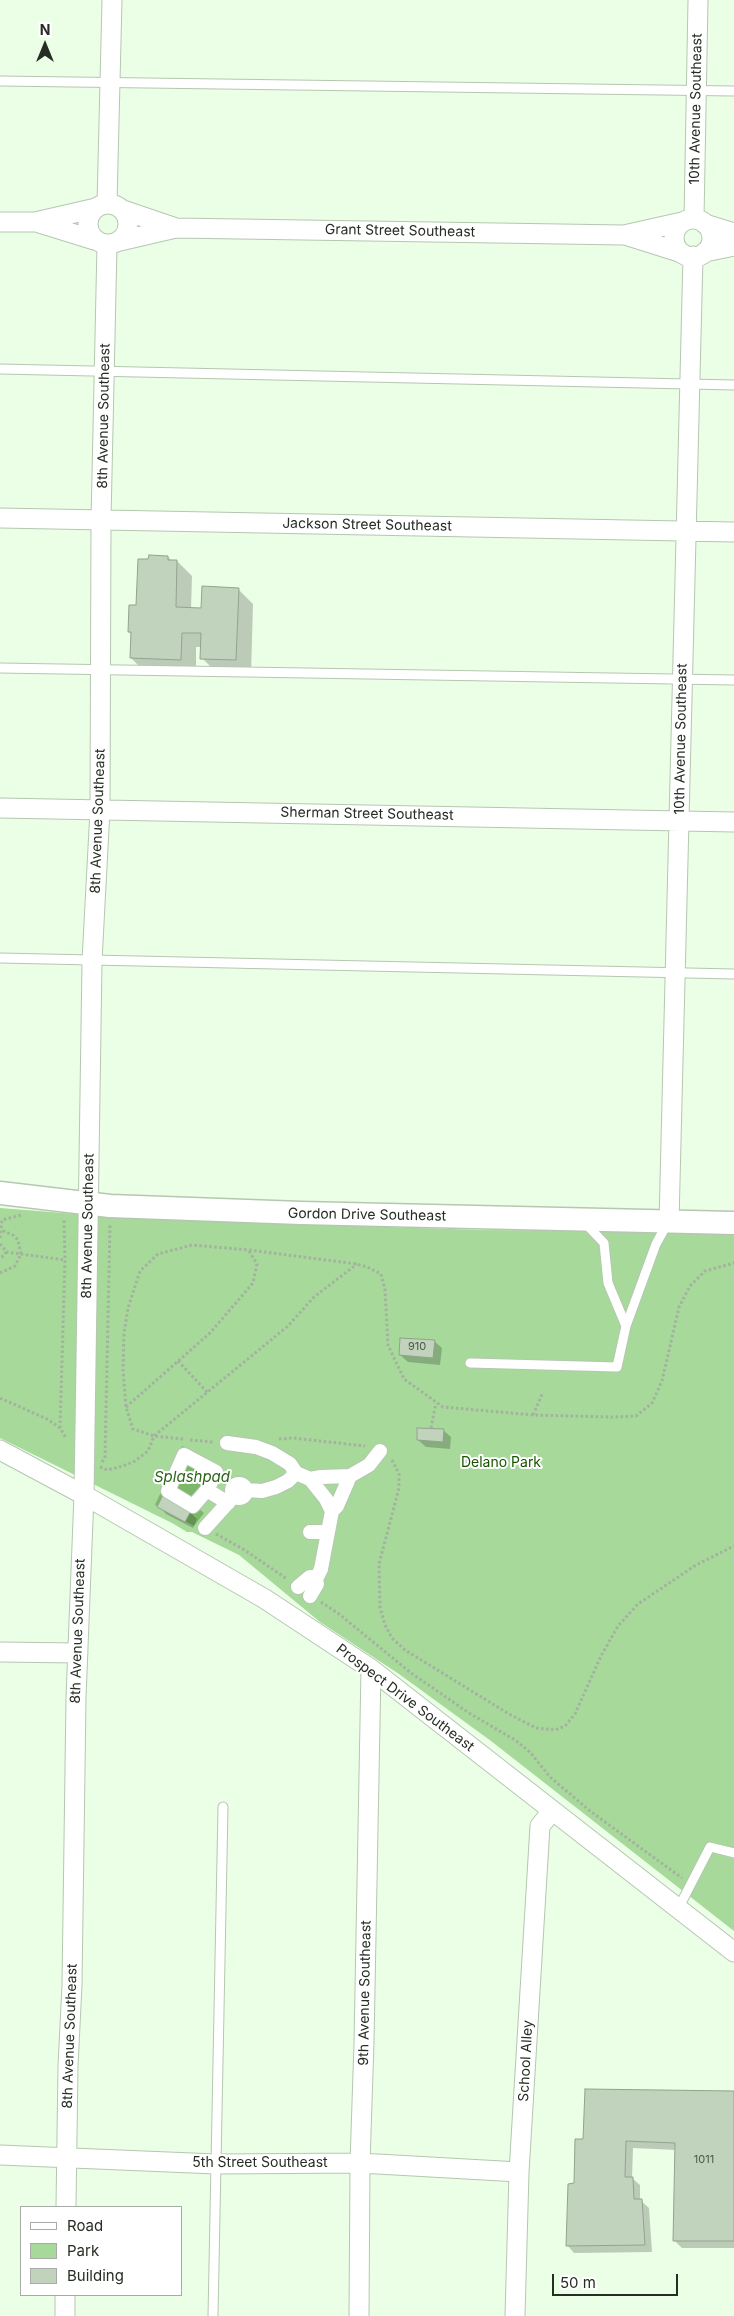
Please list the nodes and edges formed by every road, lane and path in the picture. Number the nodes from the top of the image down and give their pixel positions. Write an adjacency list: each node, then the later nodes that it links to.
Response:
1 (112, 0): 4 (street)
2 (698, 0): 5 (street, 10th Avenue Southeast)
3 (0, 81): 4 (lane)
4 (110, 83): 5 (lane); 7 (street)
5 (696, 90): 6 (lane); 10 (street, 10th Avenue Southeast)
6 (734, 91)
7 (108, 207): 9 (street); 11 (street, Grant Street Southeast); 14 (street); 14 (street)
8 (0, 222): 9 (street)
9 (35, 222): 14 (street)
10 (694, 222): 12 (street); 13 (street, Grant Street Southeast); 16 (street); 16 (street)
11 (176, 228): 13 (street, Grant Street Southeast); 14 (street, Grant Street Southeast)
12 (734, 233)
13 (624, 235): 16 (street, Grant Street Southeast)
14 (107, 242): 18 (street, 8th Avenue Southeast)
15 (734, 246): 16 (street, Grant Street Southeast)
16 (693, 254): 19 (street, 10th Avenue Southeast)
17 (0, 369): 18 (lane)
18 (105, 372): 19 (lane); 22 (street, 8th Avenue Southeast)
19 (690, 384): 20 (lane); 23 (street, 10th Avenue Southeast)
20 (734, 385)
21 (0, 518): 22 (street, Jackson Street Southeast)
22 (101, 520): 23 (street, Jackson Street Southeast); 26 (street, 8th Avenue Southeast)
23 (687, 531): 24 (street, Jackson Street Southeast); 27 (street, 10th Avenue Southeast)
24 (734, 532)
25 (0, 668): 26 (lane)
26 (100, 670): 27 (lane); 30 (street, 8th Avenue Southeast)
27 (682, 679): 28 (lane); 31 (street, 10th Avenue Southeast)
28 (734, 680)
29 (0, 808): 30 (street, Sherman Street Southeast)
30 (100, 810): 31 (street, Sherman Street Southeast); 34 (street, 8th Avenue Southeast)
31 (679, 820): 32 (street, Sherman Street Southeast); 35 (street, 10th Avenue Southeast)
32 (734, 822)
33 (0, 958): 34 (lane)
34 (92, 960): 35 (lane); 38 (street, 8th Avenue Southeast)
35 (674, 974): 36 (lane); 43 (street, 10th Avenue Southeast)
36 (734, 974)
37 (0, 1193): 38 (street, Gordon Drive Southeast)
38 (88, 1204): 42 (street, Gordon Drive Southeast); 75 (street, 8th Avenue Southeast)
39 (30, 1215): 45 (path)
40 (110, 1216): 65 (path)
41 (56, 1218): 52 (path)
42 (582, 1220): 43 (street, Gordon Drive Southeast); 54 (lane)
43 (669, 1222): 44 (street, Gordon Drive Southeast); 54 (lane)
44 (734, 1223)
45 (0, 1230): 46 (path); 50 (path)
46 (0, 1238)
47 (0, 1244): 49 (path)
48 (248, 1250): 55 (path); 58 (path); 61 (path)
49 (6, 1252): 50 (path); 51 (path)
50 (21, 1254): 52 (path); 53 (path)
51 (0, 1258)
52 (65, 1260): 63 (path)
53 (0, 1273)
54 (626, 1326): 56 (lane)
55 (178, 1361): 58 (path); 61 (path)
56 (470, 1363)
57 (543, 1392): 62 (path)
58 (208, 1393): 65 (path)
59 (0, 1398): 63 (path)
60 (436, 1403): 64 (path)
61 (126, 1407): 65 (path)
62 (533, 1415)
63 (60, 1428): 68 (path)
64 (431, 1428)
65 (154, 1436): 67 (path)
66 (274, 1440): 70 (path)
67 (227, 1443): 71 (street)
68 (67, 1445)
69 (0, 1450): 75 (street, Prospect Drive Southeast)
70 (380, 1451): 72 (street); 81 (path)
71 (296, 1473): 73 (street); 76 (street)
72 (350, 1476): 73 (street); 77 (street)
73 (310, 1480): 77 (street)
74 (206, 1490): 76 (street)
75 (84, 1495): 86 (street, 8th Avenue Southeast); 87 (street, Prospect Drive Southeast)
76 (236, 1496): 78 (street)
77 (332, 1511): 80 (street)
78 (205, 1528)
79 (310, 1532): 80 (street)
80 (327, 1532): 82 (street)
81 (734, 1546)
82 (316, 1579): 83 (street); 84 (street)
83 (298, 1587)
84 (310, 1596)
85 (0, 1652): 86 (street)
86 (78, 1653): 94 (street, 8th Avenue Southeast)
87 (371, 1669): 89 (street, Prospect Drive Southeast); 95 (street, 9th Avenue Southeast)
88 (223, 1807): 96 (lane)
89 (552, 1811): 91 (street, Prospect Drive Southeast); 97 (street, School Alley)
90 (734, 1853): 91 (lane)
91 (678, 1910): 92 (street, Prospect Drive Southeast)
92 (734, 1952)
93 (0, 2155): 94 (street, 5th Street Southeast)
94 (66, 2158): 96 (street, 5th Street Southeast); 98 (street, 8th Avenue Southeast)
95 (360, 2163): 96 (street, 5th Street Southeast); 97 (street, 5th Street Southeast); 102 (street, 9th Avenue Southeast)
96 (216, 2164): 101 (lane)
97 (519, 2172): 103 (street, School Alley)
98 (66, 2206)
99 (66, 2296): 100 (street)
100 (65, 2316)
101 (213, 2316)
102 (359, 2316)
103 (515, 2316)

